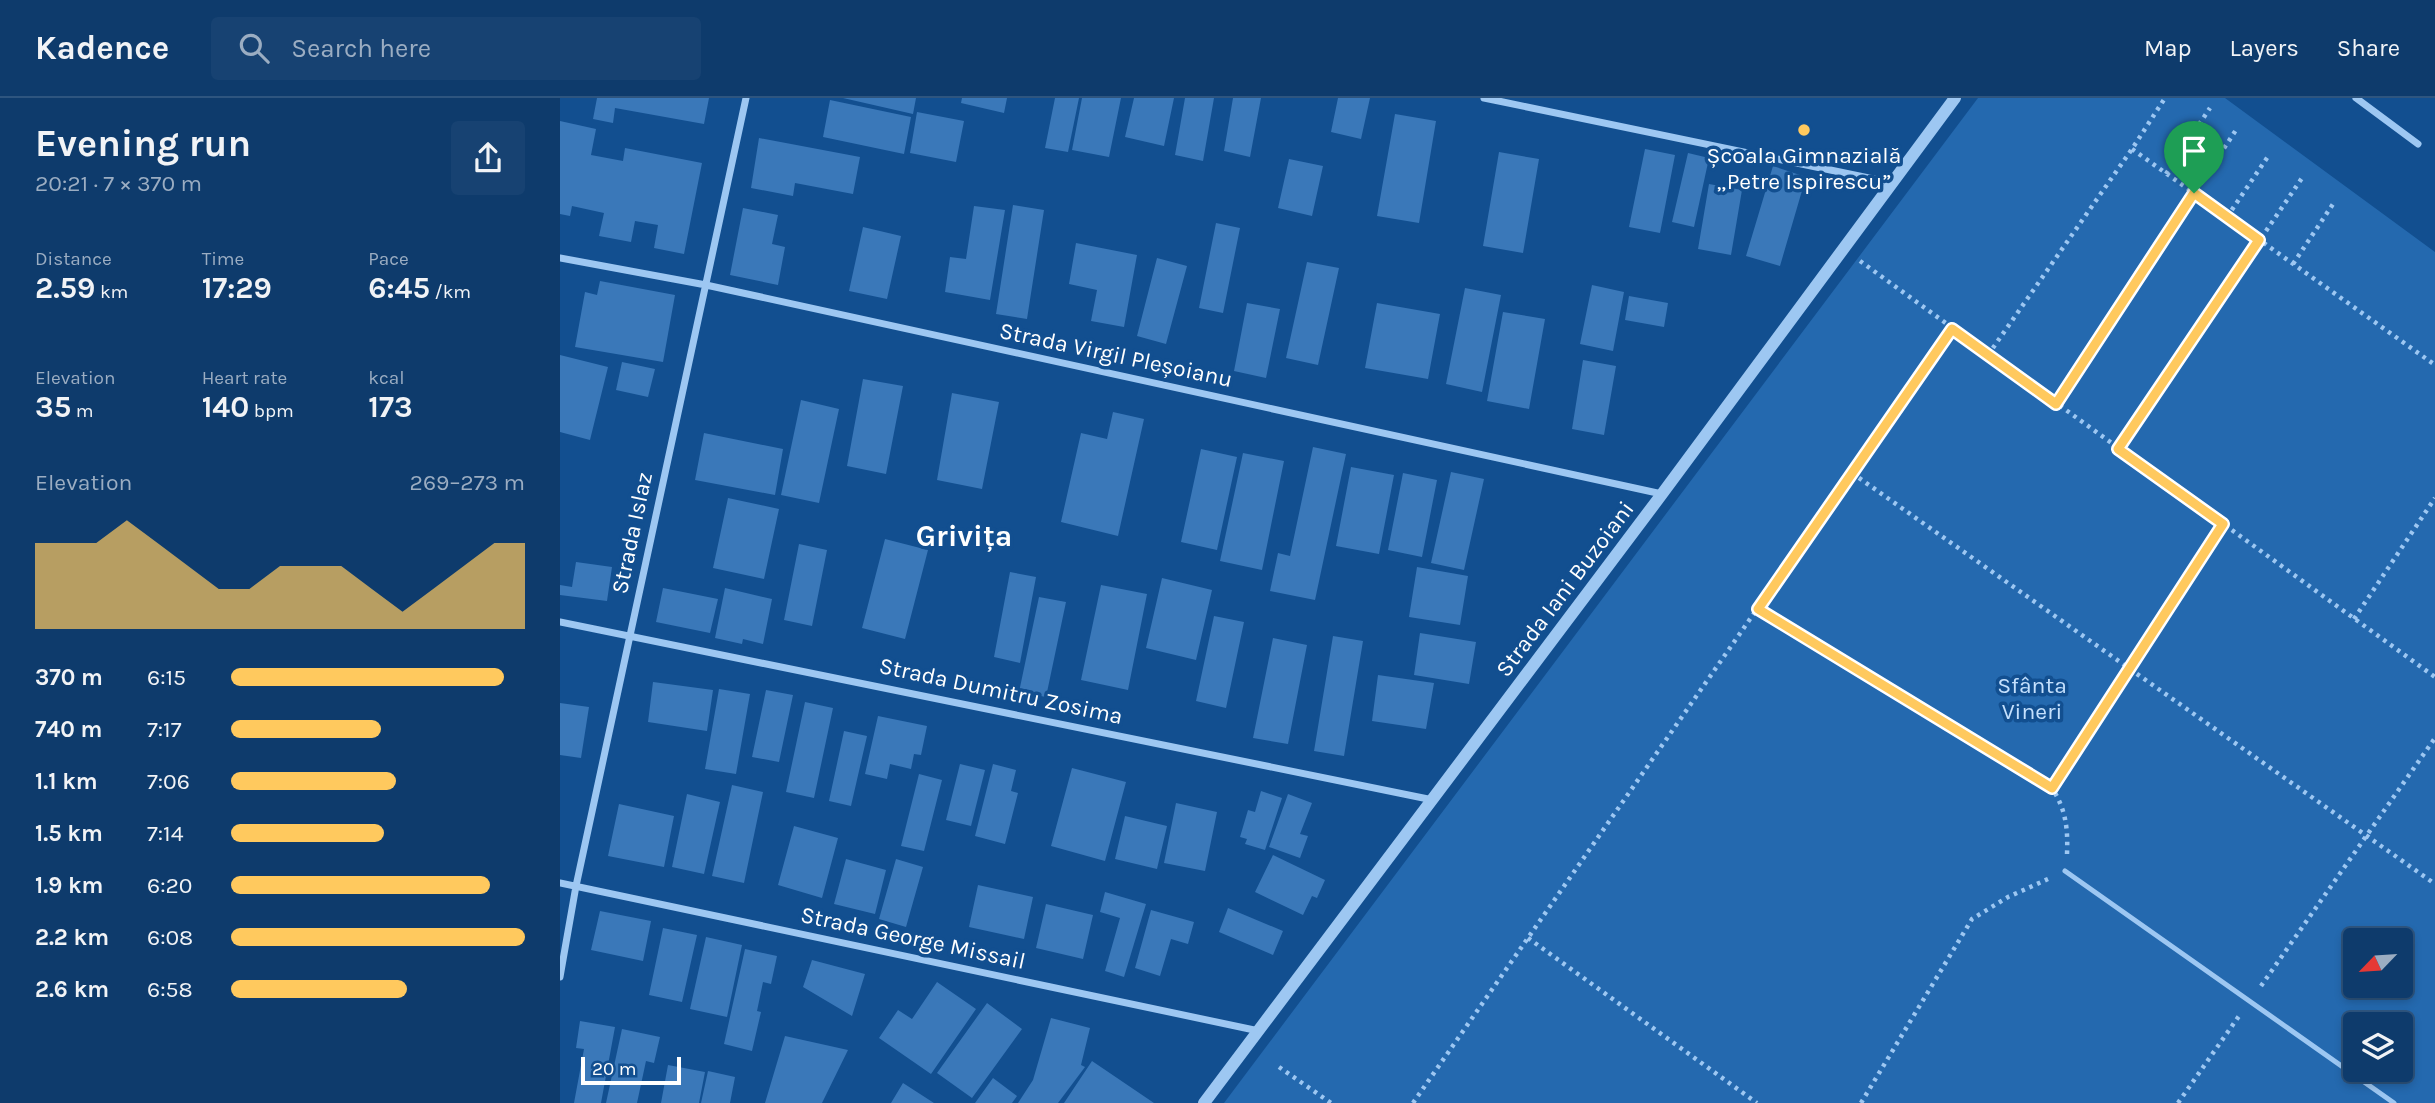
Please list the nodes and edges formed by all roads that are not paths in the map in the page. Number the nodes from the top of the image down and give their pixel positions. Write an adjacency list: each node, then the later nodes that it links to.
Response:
1 (746, 98): 8 (street, Strada Islaz)
2 (1484, 98): 6 (street)
3 (1955, 98): 6 (street, Strada Iani Buzoiani)
4 (2356, 98): 5 (street)
5 (2418, 144)
6 (1893, 183): 9 (street, Strada Iani Buzoiani)
7 (560, 258): 8 (street, Strada Virgil Pleșoianu)
8 (706, 285): 9 (street, Strada Virgil Pleșoianu); 11 (street, Strada Islaz)
9 (1662, 494): 12 (street, Strada Iani Buzoiani)
10 (560, 622): 11 (street, Strada Dumitru Zosima)
11 (630, 635): 12 (street, Strada Dumitru Zosima); 15 (street, Strada Islaz)
12 (1433, 800): 17 (street, Strada Iani Buzoiani)
13 (2065, 871): 19 (lane)
14 (560, 883): 15 (street, Strada George Missail)
15 (576, 886): 16 (street, Strada Islaz); 17 (street, Strada George Missail)
16 (560, 977)
17 (1259, 1031): 18 (street, Strada Iani Buzoiani)
18 (1204, 1103)
19 (2394, 1103)

